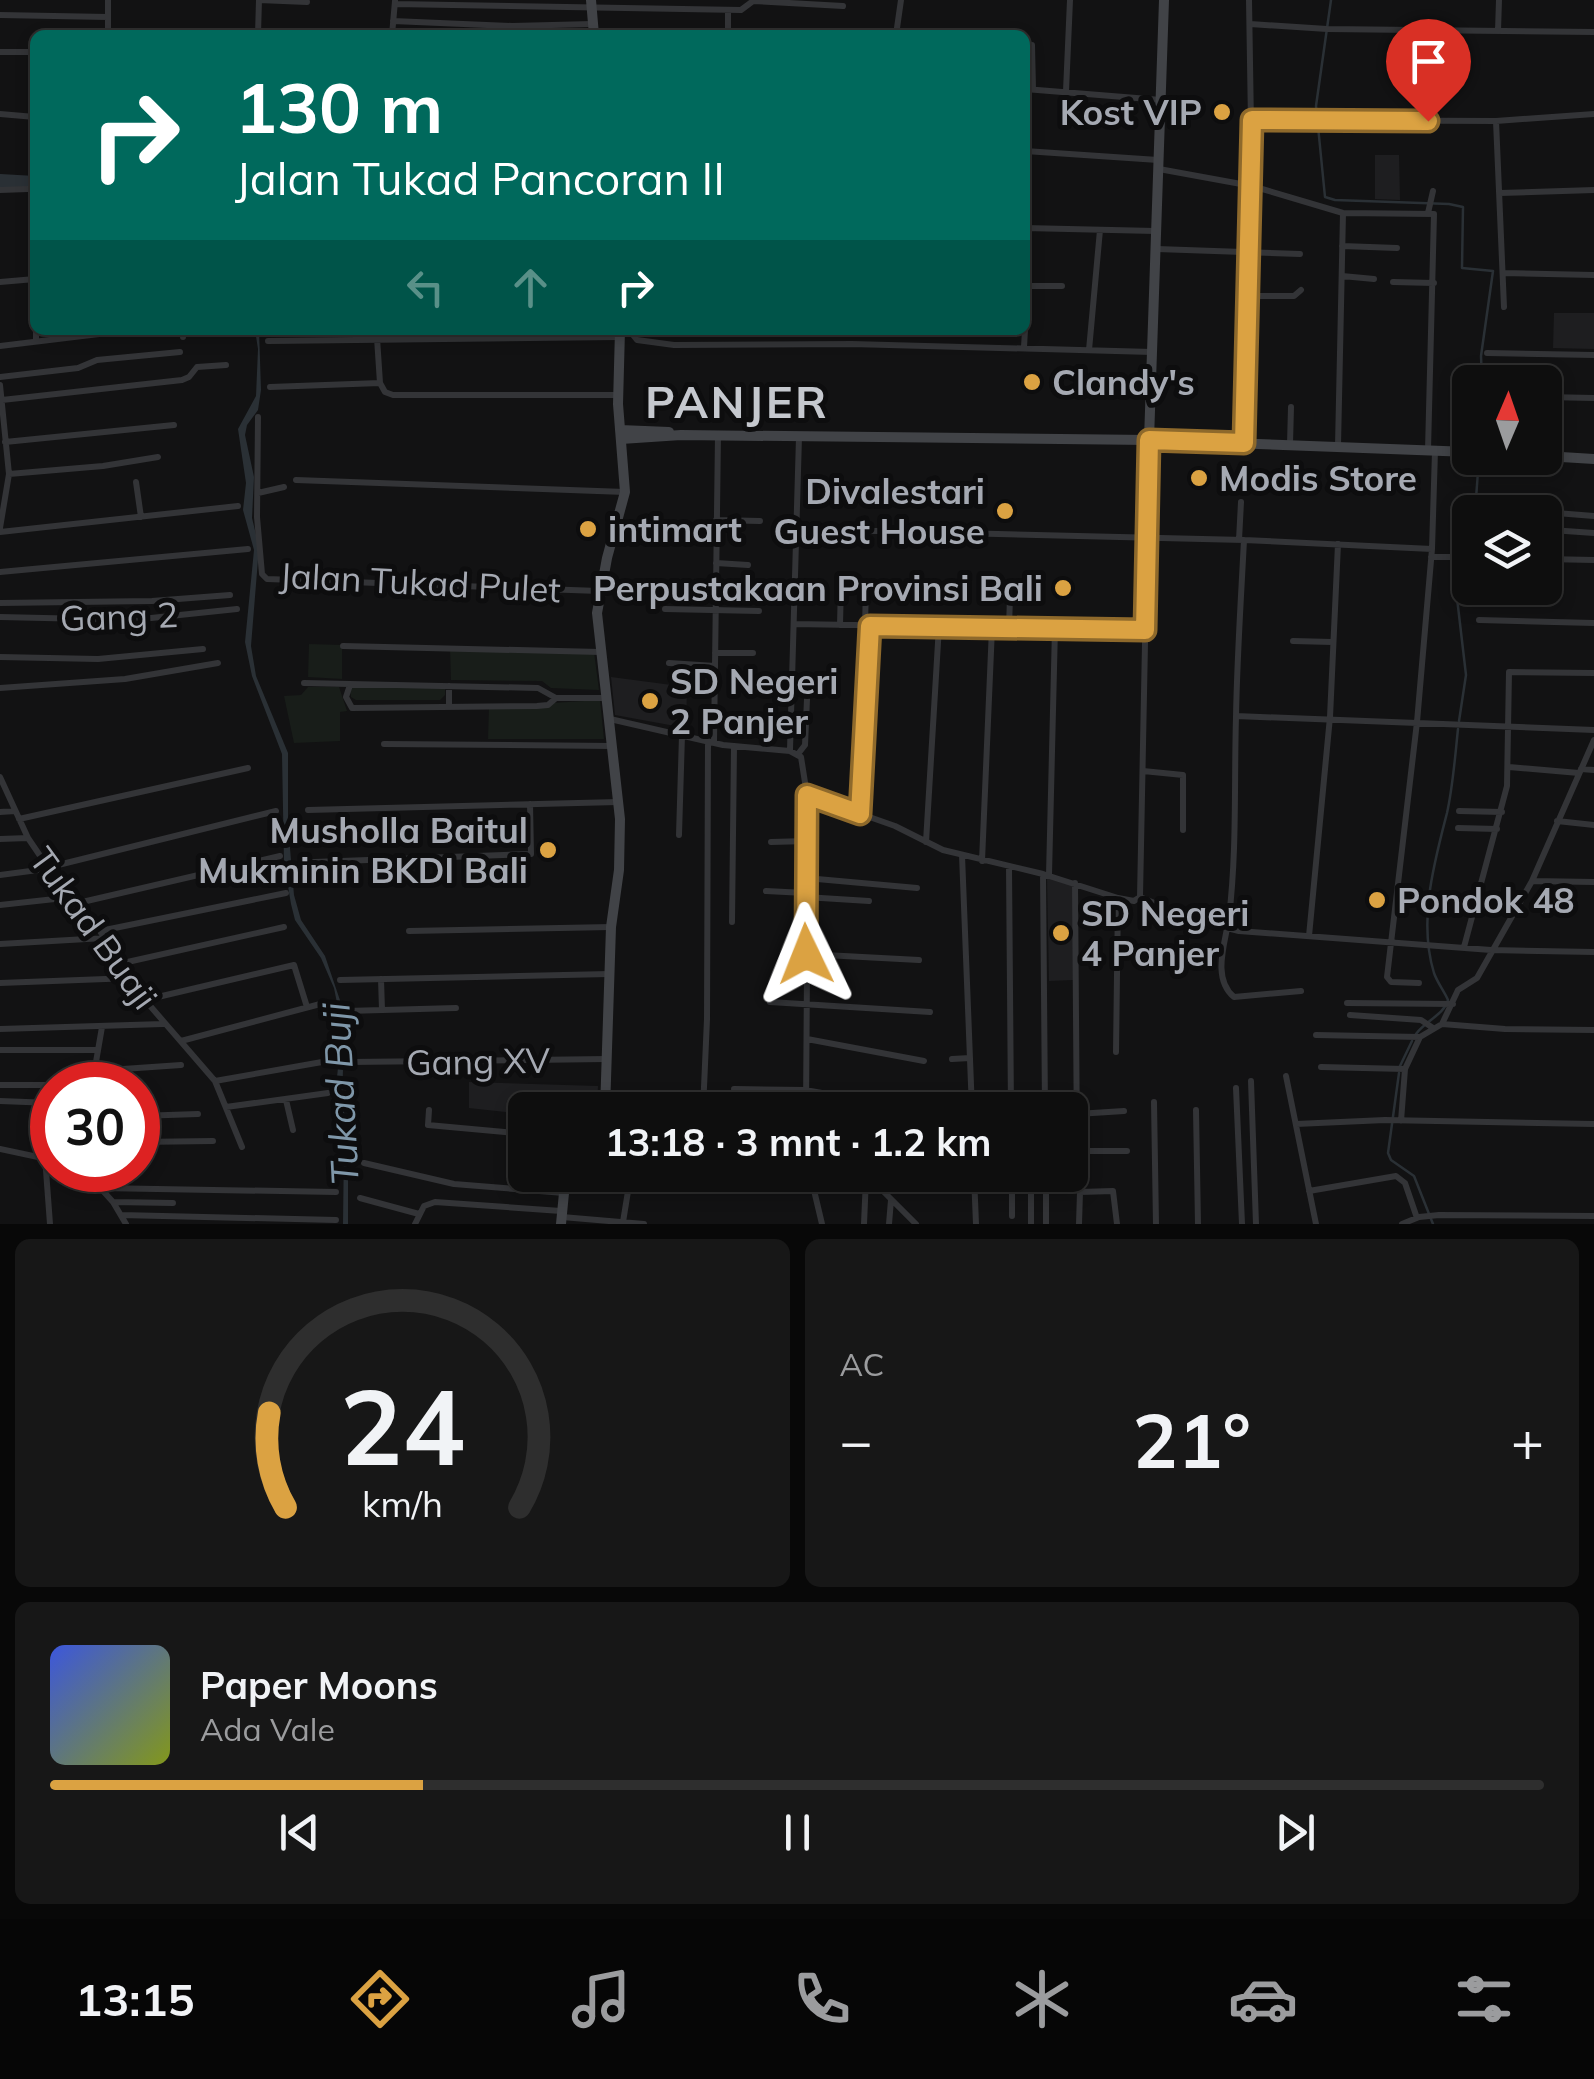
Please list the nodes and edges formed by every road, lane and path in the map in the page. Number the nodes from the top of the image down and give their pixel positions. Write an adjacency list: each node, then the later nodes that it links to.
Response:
1 (108, 0): 14 (street)
2 (259, 0): 8 (street); 18 (street)
3 (900, 0): 22 (street)
4 (1070, 0): 30 (street)
5 (1164, 0): 31 (street)
6 (1249, 0): 16 (street)
7 (1499, 0): 23 (street)
8 (308, 2)
9 (395, 2): 10 (street); 15 (street)
10 (592, 5): 12 (street); 20 (street)
11 (843, 6): 12 (street)
12 (728, 10): 21 (street)
13 (0, 16): 14 (street)
14 (108, 17): 17 (street)
15 (394, 22): 19 (street); 20 (street)
16 (1250, 24): 23 (street); 35 (street)
17 (108, 30)
18 (258, 30)
19 (393, 30)
20 (594, 30)
21 (728, 30)
22 (897, 30)
23 (1498, 31): 24 (street)
24 (1594, 32)
25 (1032, 44): 28 (street)
26 (0, 52): 27 (street)
27 (30, 52)
28 (1030, 74)
29 (1030, 89): 30 (street)
30 (1066, 91): 31 (street)
31 (1161, 100): 38 (street)
32 (0, 114): 34 (street)
33 (1594, 114): 36 (street)
34 (30, 117)
35 (1252, 120): 36 (street); 39 (street)
36 (1496, 121): 43 (street)
37 (1030, 152): 38 (street)
38 (1158, 165): 39 (street); 47 (street)
39 (1252, 186): 44 (street); 51 (street)
40 (28, 189): 41 (street)
41 (0, 190)
42 (1594, 190): 43 (street)
43 (1500, 193): 53 (street)
44 (1343, 213): 48 (street); 61 (street)
45 (1030, 228): 46 (street)
46 (1100, 230): 47 (street); 77 (street)
47 (1155, 231): 50 (street)
48 (1342, 246): 49 (street); 55 (street)
49 (1397, 248)
50 (1156, 249): 51 (street); 79 (street)
51 (1250, 252): 52 (street); 64 (street)
52 (1300, 254)
53 (1503, 273): 54 (street); 65 (street)
54 (1594, 275)
55 (1342, 276): 57 (street); 102 (street)
56 (30, 279): 58 (street)
57 (1374, 279)
58 (0, 282)
59 (1393, 282): 61 (street)
60 (1030, 284): 62 (street)
61 (1434, 284): 103 (street)
62 (1062, 286)
63 (1301, 290): 64 (street)
64 (1249, 296): 100 (street)
65 (1504, 307)
66 (36, 335): 73 (street)
67 (63, 335): 73 (street)
68 (500, 335): 72 (street)
69 (623, 335): 87 (street)
70 (628, 335): 76 (street)
71 (1024, 335): 76 (street)
72 (377, 338): 74 (street); 84 (street)
73 (36, 341): 75 (street)
74 (268, 341)
75 (0, 346)
76 (1024, 348): 77 (street)
77 (1090, 350): 79 (street)
78 (180, 352): 83 (street)
79 (1152, 352): 98 (street)
80 (1487, 352): 81 (street)
81 (1594, 355)
82 (226, 366): 88 (street)
83 (0, 377)
84 (380, 384): 86 (street); 87 (street)
85 (0, 385): 88 (street)
86 (270, 387)
87 (617, 394): 95 (street)
88 (1, 397): 93 (street)
89 (1562, 397): 90 (street)
90 (1594, 398)
91 (1291, 407): 101 (street)
92 (258, 417): 114 (street, Jalan Tukad Pulet)
93 (2, 420): 99 (street)
94 (174, 425): 99 (street)
95 (620, 434): 96 (street); 113 (street)
96 (718, 436): 97 (street); 121 (street)
97 (799, 437): 98 (street); 123 (street)
98 (1149, 440): 100 (street); 127 (street)
99 (6, 442): 108 (street)
100 (1244, 443): 101 (street)
101 (1290, 444): 102 (street)
102 (1338, 446): 103 (street)
103 (1431, 450): 104 (street); 131 (street)
104 (1452, 451)
105 (158, 457): 109 (street)
106 (1562, 457): 107 (street)
107 (1594, 459)
108 (4, 464): 109 (street)
109 (9, 474): 117 (street)
110 (296, 480): 113 (street)
111 (136, 482): 120 (street)
112 (284, 487): 114 (street)
113 (625, 492): 140 (street)
114 (258, 493): 140 (street, Jalan Tukad Pulet)
115 (1240, 502): 128 (street)
116 (238, 506): 120 (street)
117 (2, 512): 124 (street)
118 (1562, 514): 119 (street)
119 (1594, 516)
120 (140, 517): 124 (street)
121 (716, 520): 122 (street); 135 (street)
122 (760, 521)
123 (796, 529): 127 (street); 151 (street)
124 (0, 530)
125 (1562, 531): 126 (street)
126 (1594, 533)
127 (1147, 539): 128 (street); 158 (street)
128 (1242, 540): 129 (street); 179 (street)
129 (1338, 544): 131 (street); 160 (street)
130 (248, 549): 137 (street)
131 (1432, 553): 132 (street); 182 (street)
132 (1452, 556)
133 (1562, 559): 134 (street)
134 (1594, 560)
135 (716, 564): 136 (street); 146 (street)
136 (748, 565)
137 (0, 572)
138 (841, 583): 152 (street)
139 (866, 587): 153 (street)
140 (600, 591): 163 (street)
141 (230, 594): 143 (street)
142 (1010, 596): 156 (street)
143 (0, 603)
144 (237, 609): 148 (street, Gang 2)
145 (665, 609): 146 (street)
146 (716, 610): 147 (street); 164 (street)
147 (759, 611)
148 (0, 617)
149 (1480, 620): 150 (street)
150 (1594, 623)
151 (794, 624): 152 (street); 191 (street)
152 (840, 624): 153 (street)
153 (868, 625): 154 (street); 206 (street)
154 (938, 626): 155 (street); 218 (street)
155 (992, 628): 156 (street); 221 (street)
156 (1009, 628): 157 (street)
157 (1055, 628): 158 (street); 226 (street)
158 (1145, 630): 194 (street)
159 (1293, 641): 160 (street)
160 (1332, 642): 180 (street)
161 (343, 646): 163 (street)
162 (203, 649): 166 (street)
163 (600, 652): 177 (street)
164 (716, 653): 165 (street); 169 (street)
165 (753, 653)
166 (0, 658)
167 (218, 663): 175 (street)
168 (669, 663): 169 (street)
169 (716, 666): 187 (street)
170 (1594, 673): 183 (street)
171 (808, 676): 191 (street)
172 (304, 682): 173 (street)
173 (350, 685): 174 (street); 178 (street)
174 (449, 686): 176 (street); 178 (street)
175 (0, 688)
176 (556, 698): 177 (street); 178 (street)
177 (607, 698): 181 (street)
178 (449, 706)
179 (1236, 716): 180 (street); 243 (street)
180 (1330, 718): 182 (street); 246 (street)
181 (614, 720): 185 (street); 189 (street)
182 (1417, 722): 183 (street); 247 (street)
183 (1508, 725): 184 (street); 192 (street)
184 (1594, 730)
185 (682, 735): 187 (street); 213 (street)
186 (1594, 740): 196 (street)
187 (711, 742): 190 (street); 308 (street)
188 (384, 744): 189 (street)
189 (614, 746): 199 (street)
190 (734, 747): 191 (street); 240 (street)
191 (794, 752): 198 (street)
192 (1509, 767): 196 (street); 205 (street)
193 (248, 768): 207 (street)
194 (1144, 770): 212 (street); 235 (street)
195 (1594, 770): 196 (street)
196 (1580, 771): 208 (street)
197 (1, 781): 207 (street, Tukad Buaji)
198 (807, 795): 206 (street); 217 (street)
199 (620, 802): 200 (street); 242 (street)
200 (530, 804): 201 (street); 222 (street)
201 (308, 810)
202 (276, 811): 223 (street)
203 (1459, 811): 205 (street)
204 (0, 812): 207 (street)
205 (1502, 812): 211 (street)
206 (860, 814): 218 (street)
207 (17, 815): 214 (street, Tukad Buaji)
208 (1557, 821): 209 (street); 228 (street)
209 (1594, 825)
210 (1458, 828): 211 (street)
211 (1497, 829): 249 (street)
212 (1184, 830)
213 (679, 835)
214 (28, 838): 215 (street); 223 (street, Tukad Buaji)
215 (0, 839)
216 (771, 842): 217 (street)
217 (807, 842): 227 (street)
218 (926, 842): 219 (street)
219 (962, 855): 221 (street); 288 (street)
220 (280, 856): 237 (street)
221 (982, 860): 224 (street)
222 (314, 862)
223 (46, 866): 225 (street); 237 (street, Tukad Buaji)
224 (1009, 867): 226 (street); 311 (street)
225 (0, 874)
226 (1046, 875): 230 (street); 312 (street)
227 (806, 878): 231 (street); 234 (street)
228 (1532, 881): 229 (street); 250 (street)
229 (1594, 882)
230 (1075, 883): 236 (street); 313 (street)
231 (917, 888)
232 (766, 891): 234 (street)
233 (286, 892): 245 (street)
234 (806, 895): 238 (street); 252 (street)
235 (1140, 897): 236 (street); 243 (street)
236 (1118, 898): 286 (street)
237 (76, 900): 239 (street); 245 (street, Tukad Buaji)
238 (868, 902)
239 (0, 905)
240 (732, 922)
241 (284, 927): 254 (street)
242 (611, 927): 244 (street); 255 (street)
243 (1227, 929): 246 (street); 261 (street)
244 (409, 931)
245 (102, 934): 248 (street); 254 (street, Tukad Buaji)
246 (1309, 936): 247 (street)
247 (1389, 942): 249 (street); 260 (street)
248 (0, 944)
249 (1464, 947): 250 (street)
250 (1492, 950): 251 (street); 267 (street)
251 (1594, 952)
252 (806, 954): 253 (street); 265 (street)
253 (919, 960)
254 (122, 964): 256 (street, Tukad Buaji)
255 (609, 974): 257 (street); 287 (street)
256 (132, 978): 259 (street); 262 (street, Tukad Buaji)
257 (381, 979): 258 (street); 270 (street)
258 (340, 980)
259 (0, 983)
260 (1419, 983)
261 (1302, 991)
262 (145, 1000): 268 (street); 274 (street, Tukad Buaji)
263 (770, 1002): 265 (street)
264 (324, 1003): 268 (street)
265 (807, 1003): 272 (street); 282 (street)
266 (1347, 1003): 267 (street)
267 (1449, 1005): 275 (street)
268 (307, 1007): 283 (street)
269 (456, 1008): 270 (street)
270 (382, 1010): 271 (street)
271 (346, 1011)
272 (930, 1012)
273 (1350, 1015): 277 (street)
274 (164, 1024): 276 (street, Tukad Buaji); 283 (street)
275 (1442, 1024): 277 (street); 279 (street)
276 (102, 1027): 278 (street); 285 (street, Tukad Buaji)
277 (1432, 1027): 281 (street)
278 (0, 1028)
279 (1594, 1030)
280 (1316, 1035): 281 (street)
281 (1420, 1037): 297 (street)
282 (806, 1038): 290 (street); 305 (street)
283 (182, 1041): 299 (street)
284 (0, 1050): 285 (street)
285 (98, 1050): 291 (street, Tukad Buaji)
286 (1116, 1052)
287 (608, 1058): 293 (street, Gang XV); 307 (street)
288 (970, 1058): 289 (street); 310 (street)
289 (952, 1059)
290 (924, 1061)
291 (96, 1062)
292 (322, 1062): 299 (street)
293 (348, 1062)
294 (181, 1065): 295 (street)
295 (160, 1066)
296 (1321, 1067): 297 (street)
297 (1404, 1069): 325 (street)
298 (1286, 1076): 326 (street)
299 (215, 1081): 318 (street)
300 (1251, 1081): 381 (street)
301 (0, 1085): 302 (street)
302 (30, 1085)
303 (1236, 1088): 380 (street)
304 (734, 1089): 305 (street)
305 (806, 1090): 309 (street)
306 (328, 1092): 314 (street)
307 (606, 1092)
308 (703, 1092)
309 (817, 1092)
310 (971, 1092)
311 (1011, 1092)
312 (1045, 1092)
313 (1077, 1092)
314 (286, 1100): 318 (street); 328 (street)
315 (0, 1102): 317 (street)
316 (1154, 1102): 378 (street)
317 (30, 1103)
318 (226, 1108): 332 (street)
319 (429, 1110): 329 (street)
320 (1196, 1110): 379 (street)
321 (1124, 1112): 323 (street)
322 (198, 1114): 324 (street)
323 (1088, 1114)
324 (160, 1115)
325 (1399, 1121): 326 (street); 327 (street)
326 (1296, 1124): 339 (street)
327 (1594, 1124)
328 (293, 1130)
329 (508, 1133)
330 (213, 1141): 331 (street)
331 (160, 1142)
332 (242, 1147)
333 (0, 1149): 336 (street)
334 (1088, 1150): 335 (street)
335 (1127, 1152)
336 (30, 1155)
337 (364, 1163): 351 (street)
338 (160, 1189): 342 (street)
339 (1310, 1191): 361 (street); 382 (street)
340 (50, 1192): 365 (street)
341 (104, 1192): 354 (street)
342 (336, 1192)
343 (627, 1192): 364 (street)
344 (814, 1192): 369 (street)
345 (865, 1192): 370 (street)
346 (884, 1192): 353 (street)
347 (975, 1192): 373 (street)
348 (1012, 1192): 358 (street)
349 (1030, 1192): 374 (street)
350 (1046, 1192): 375 (street)
351 (564, 1193): 360 (street)
352 (360, 1198): 356 (street)
353 (891, 1198): 371 (street); 372 (street)
354 (113, 1202): 355 (street); 357 (street)
355 (172, 1203)
356 (420, 1214): 360 (street); 367 (street)
357 (121, 1215): 362 (street); 366 (street)
358 (1012, 1216)
359 (1594, 1216): 363 (street)
360 (561, 1217): 364 (street)
361 (1418, 1217): 363 (street); 383 (street)
362 (336, 1220)
363 (1476, 1220)
364 (624, 1222): 368 (street)
365 (50, 1224)
366 (126, 1224)
367 (415, 1224)
368 (644, 1224)
369 (822, 1224)
370 (864, 1224)
371 (889, 1224)
372 (916, 1224)
373 (976, 1224)
374 (1031, 1224)
375 (1046, 1224)
376 (1079, 1224): 377 (street)
377 (1117, 1224)
378 (1156, 1224)
379 (1198, 1224)
380 (1242, 1224)
381 (1256, 1224)
382 (1316, 1224)
383 (1402, 1224)

